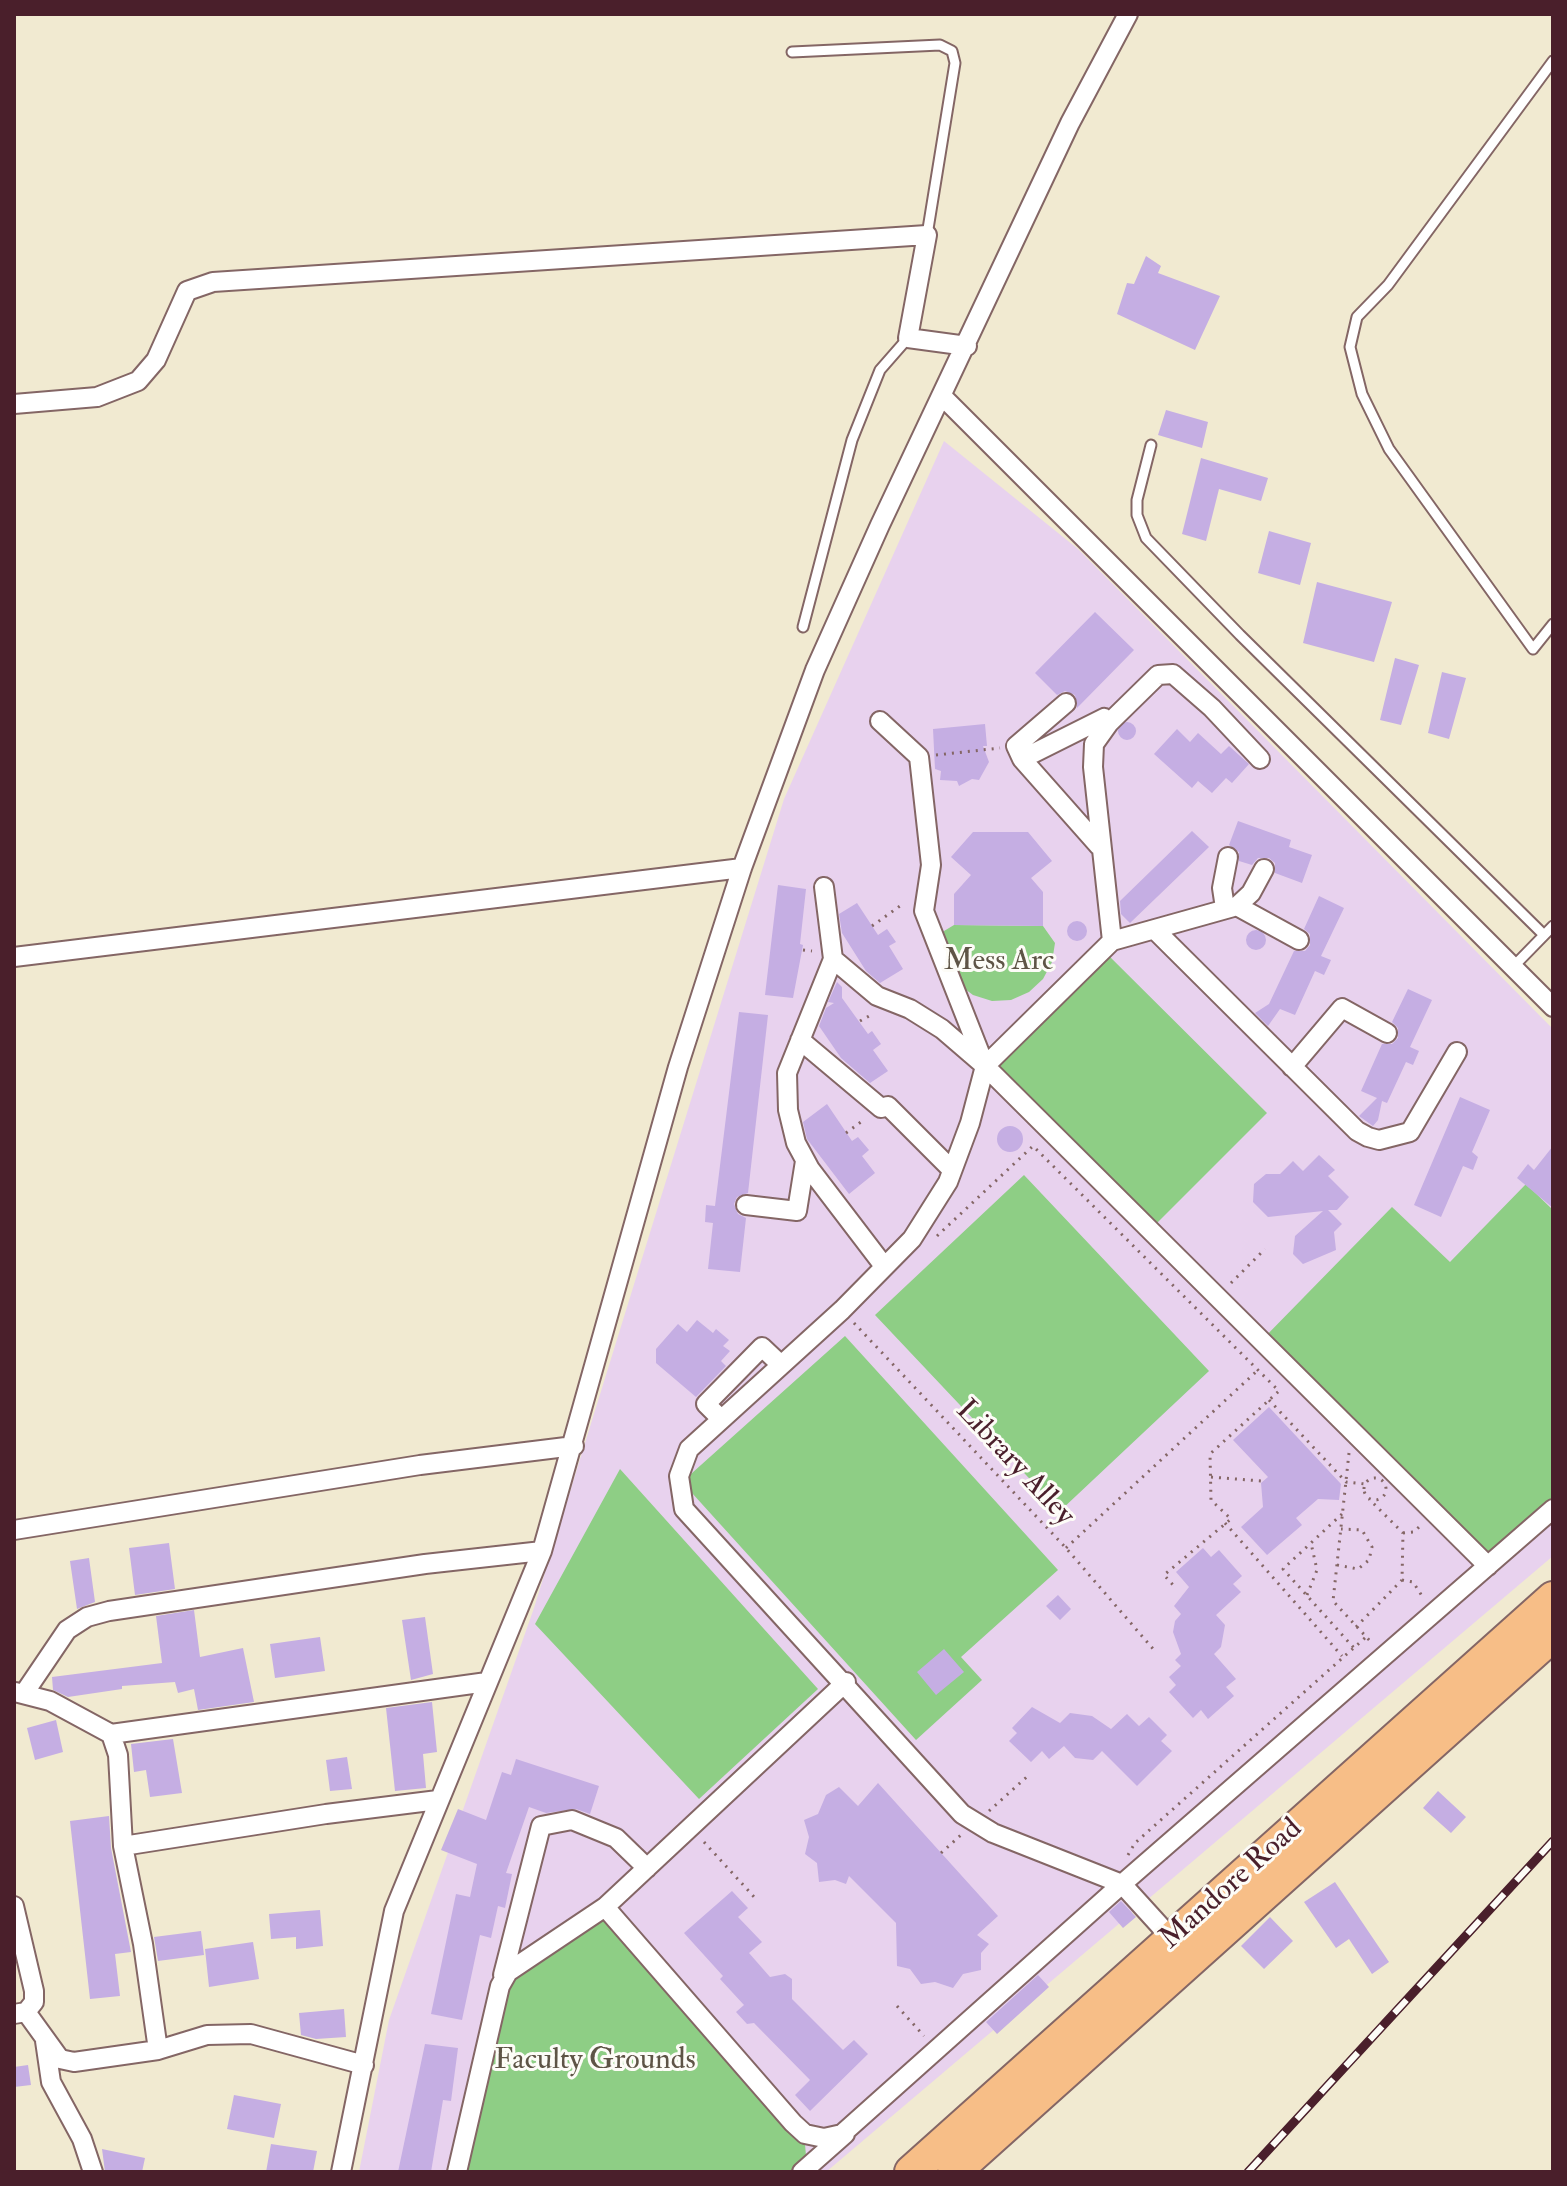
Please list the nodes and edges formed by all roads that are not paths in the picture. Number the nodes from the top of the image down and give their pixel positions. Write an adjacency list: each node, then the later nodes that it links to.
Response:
1 (1128, 14): 6 (street)
2 (792, 52): 4 (lane)
3 (1553, 61): 10 (lane)
4 (927, 235): 5 (street); 8 (street)
5 (908, 338): 6 (street); 11 (lane)
6 (967, 346): 7 (street)
7 (943, 397): 19 (street); 30 (street)
8 (14, 404)
9 (1151, 445): 25 (lane)
10 (1553, 624)
11 (803, 627)
12 (1066, 703): 15 (street)
13 (880, 721): 35 (street)
14 (1109, 723): 15 (street); 16 (street); 17 (street)
15 (1019, 752): 17 (street)
16 (1260, 759)
17 (1099, 846): 27 (street)
18 (1228, 857): 22 (street)
19 (742, 868): 28 (street); 41 (street)
20 (1264, 869): 22 (street)
21 (824, 887): 29 (street)
22 (1231, 907): 24 (street); 26 (street)
23 (1553, 926): 25 (lane)
24 (1155, 930): 27 (street); 36 (street)
25 (1544, 935): 30 (lane)
26 (1299, 940)
27 (1112, 941): 35 (street)
28 (14, 957)
29 (833, 959): 33 (street); 35 (street)
30 (1512, 968): 31 (street)
31 (1553, 1007)
32 (1387, 1033): 36 (street)
33 (800, 1040): 37 (street); 38 (street)
34 (1457, 1052): 36 (street)
35 (985, 1066): 38 (street); 45 (street)
36 (1292, 1067)
37 (805, 1161): 39 (street); 40 (street)
38 (952, 1170): 40 (street)
39 (746, 1205)
40 (884, 1266): 49 (street)
41 (574, 1446): 43 (street); 44 (street)
42 (1553, 1509): 45 (street)
43 (14, 1530)
44 (542, 1551): 48 (street); 50 (street)
45 (1488, 1566): 55 (street)
46 (1553, 1598): 58 (highway, Mandore Road)
47 (1553, 1635): 70 (highway, Mandore Road)
48 (487, 1682): 51 (street); 52 (street)
49 (846, 1682): 54 (street); 55 (street)
50 (19, 1692): 51 (street)
51 (111, 1734): 53 (street)
52 (438, 1800): 53 (street); 63 (street)
53 (123, 1846): 62 (street)
54 (647, 1868): 57 (street); 59 (street)
55 (1122, 1884): 58 (street); 64 (street)
56 (14, 1906): 60 (street)
57 (605, 1907): 59 (street); 64 (street)
58 (1172, 1939): 69 (highway, Mandore Road)
59 (500, 1986): 67 (street)
60 (20, 2013): 61 (street)
61 (45, 2041): 62 (street); 65 (street)
62 (158, 2050): 63 (street)
63 (364, 2065): 66 (street)
64 (858, 2122): 68 (street)
65 (93, 2172)
66 (341, 2172)
67 (457, 2172)
68 (802, 2172)
69 (911, 2172)
70 (954, 2172)

